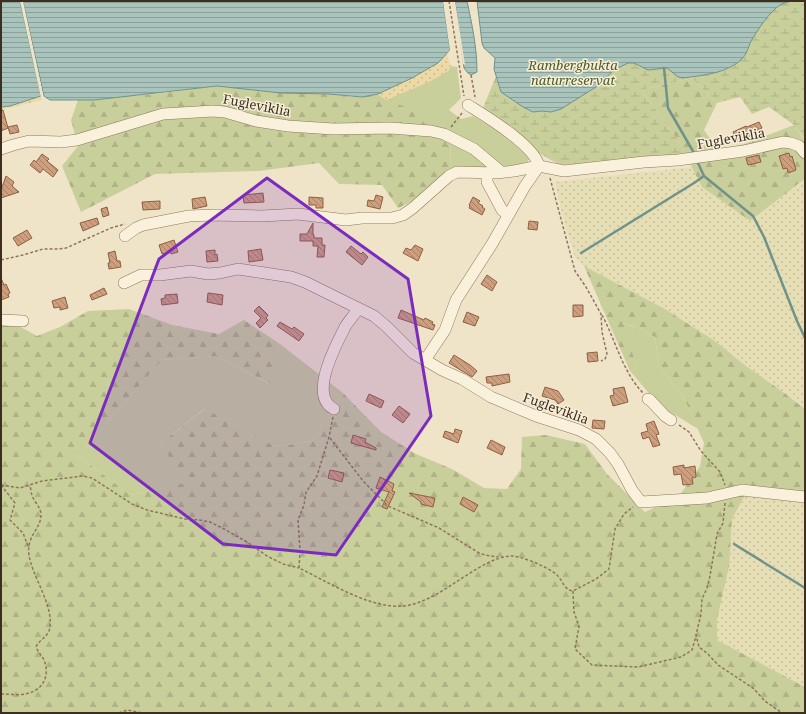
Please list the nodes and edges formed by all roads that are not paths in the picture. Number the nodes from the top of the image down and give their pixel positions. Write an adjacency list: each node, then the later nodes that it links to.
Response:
1 (473, 108): 4 (street)
2 (1, 149): 5 (street, Fugleviklia)
3 (805, 153): 4 (street, Fugleviklia)
4 (544, 167): 5 (street, Fugleviklia); 7 (street)
5 (499, 172): 6 (street, Fugleviklia)
6 (487, 173): 7 (street); 8 (street, Fugleviklia)
7 (508, 215): 13 (street)
8 (125, 236)
9 (124, 283): 10 (street, Fugleviklia)
10 (358, 308): 13 (street, Fugleviklia); 15 (street)
11 (1, 320): 12 (street)
12 (23, 321)
13 (425, 360): 17 (street, Fugleviklia)
14 (648, 400): 16 (street)
15 (334, 409)
16 (671, 420)
17 (805, 497)

